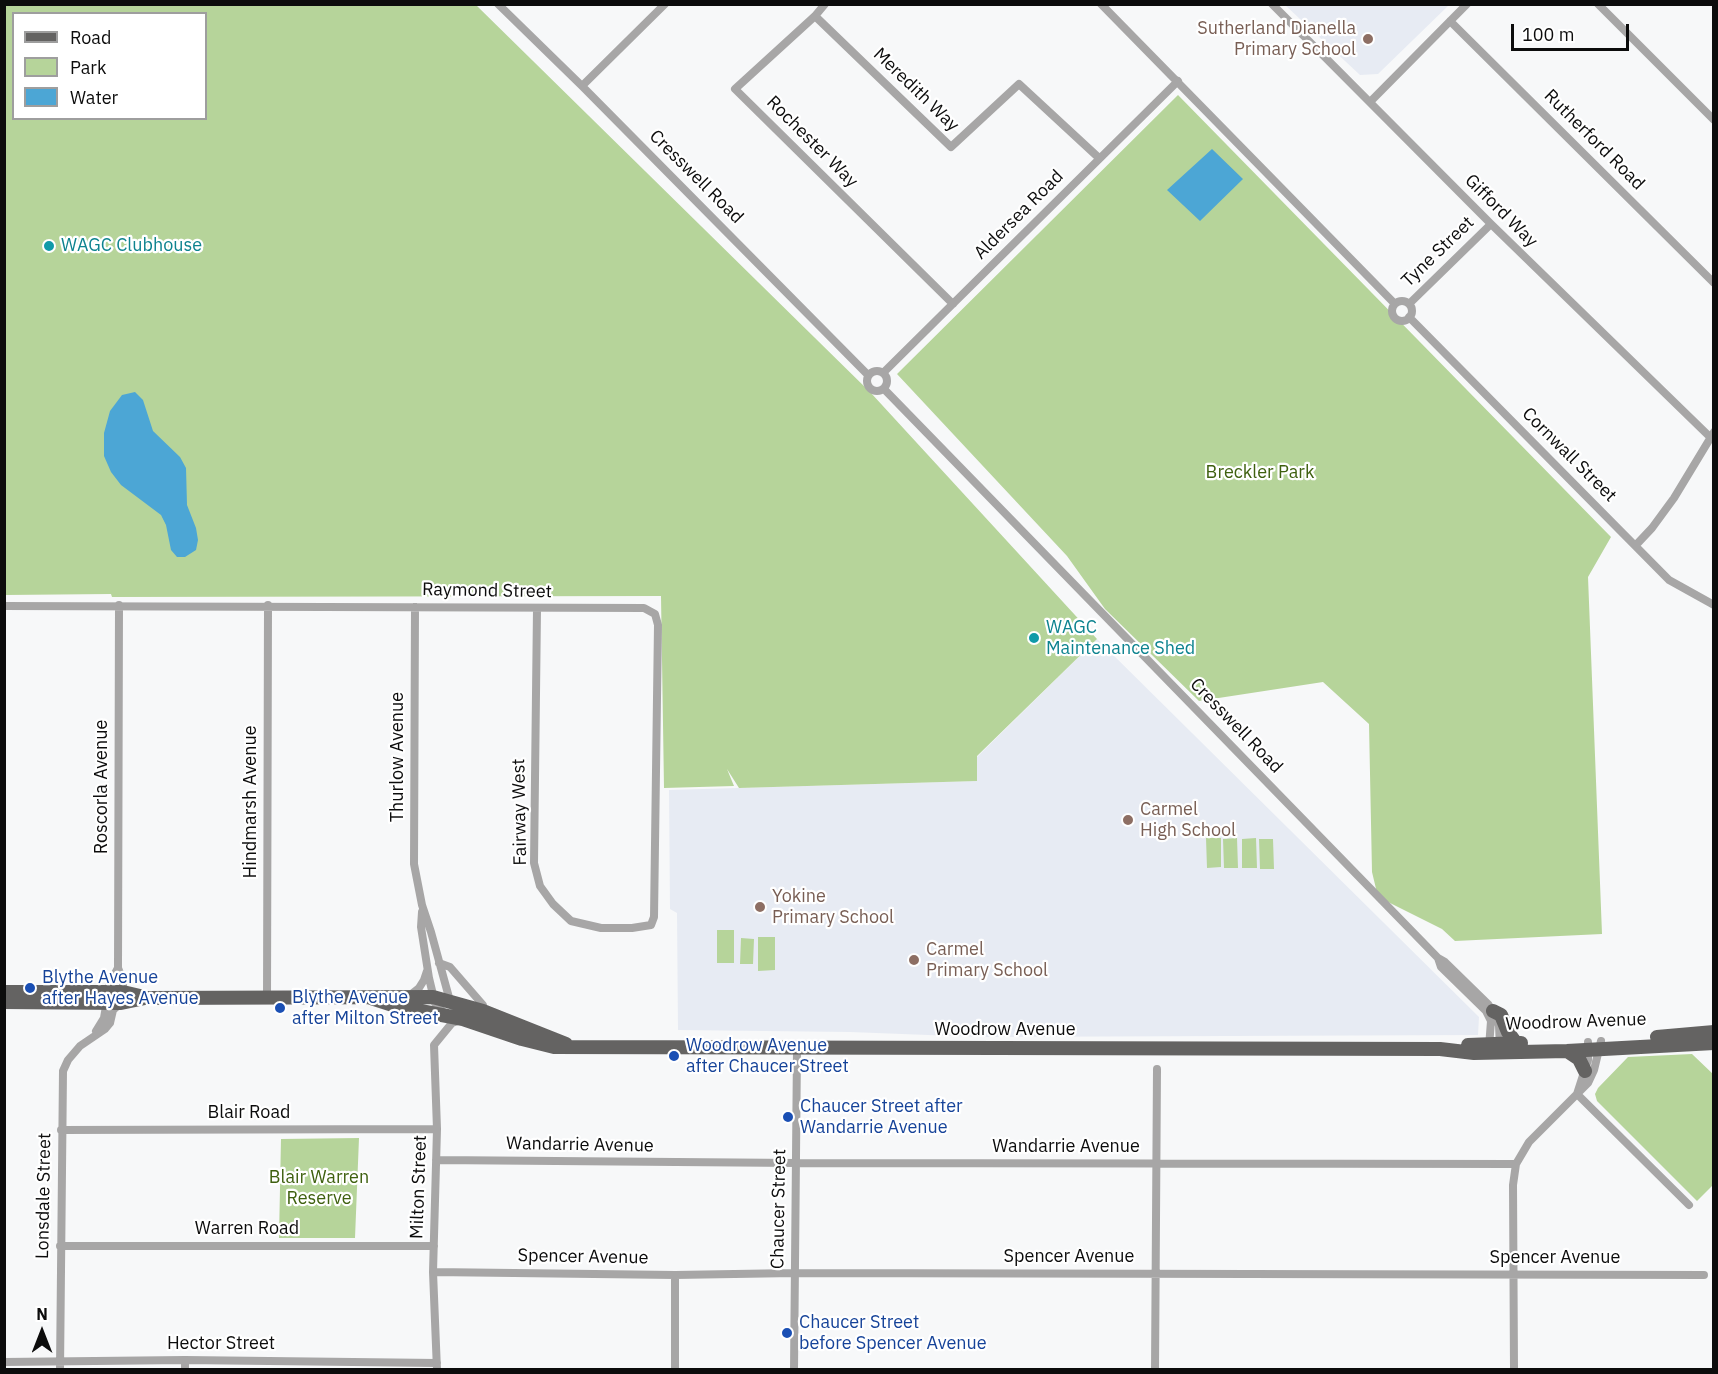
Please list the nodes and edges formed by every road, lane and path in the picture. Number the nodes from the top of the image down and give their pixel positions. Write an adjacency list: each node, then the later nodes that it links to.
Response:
1 (665, 4): 11 (street)
2 (825, 4): 8 (street, Rochester Way)
3 (1101, 4): 10 (street)
4 (1272, 4): 12 (street, Gifford Way)
5 (1467, 4): 9 (street)
6 (1598, 4): 13 (street)
7 (504, 6): 11 (street, Cresswell Road)
8 (815, 16): 14 (street, Meredith Way); 18 (street, Rochester Way)
9 (1450, 21): 12 (street); 16 (street, Rutherford Road)
10 (1178, 81): 14 (street, Aldersea Road); 19 (street)
11 (582, 86): 22 (street, Cresswell Road)
12 (1370, 102): 15 (street, Gifford Way)
13 (1713, 120)
14 (1100, 158): 18 (street, Aldersea Road)
15 (1491, 224): 17 (street, Tyne Street); 24 (street, Gifford Way)
16 (1713, 283)
17 (1409, 303): 19 (street); 20 (street)
18 (952, 304): 21 (street, Aldersea Road)
19 (1395, 304): 20 (street)
20 (1409, 318): 25 (street, Cornwall Street)
21 (883, 373): 22 (street); 23 (street)
22 (868, 375): 23 (street, Cresswell Road)
23 (884, 389): 34 (street, Cresswell Road)
24 (1712, 435): 25 (street)
25 (1636, 545): 28 (street, Cornwall Street)
26 (119, 605): 27 (street, Raymond Street); 29 (street, Raymond Street); 36 (street, Roscorla Avenue)
27 (268, 605): 30 (street, Raymond Street); 42 (street, Hindmarsh Avenue)
28 (1713, 605)
29 (4, 606)
30 (415, 607): 31 (street, Raymond Street); 32 (street, Thurlow Avenue)
31 (537, 609): 33 (street, Fairway West); 33 (street, Raymond Street)
32 (422, 905): 35 (street, Thurlow Avenue); 37 (street, Thurlow Avenue)
33 (651, 925)
34 (1437, 958): 47 (street, Cresswell Road); 57 (street, Cresswell Road)
35 (439, 963): 45 (street, Thurlow Avenue); 46 (street)
36 (118, 968): 40 (street, Roscorla Avenue); 40 (street, Roscorla Avenue)
37 (428, 969): 39 (street); 41 (street, Thurlow Avenue)
38 (4, 992): 40 (main road)
39 (408, 996): 41 (main road); 43 (main road)
40 (115, 997): 42 (main road); 44 (main road); 52 (street, Lonsdale Street); 52 (street, Lonsdale Street)
41 (433, 997): 45 (main road)
42 (267, 998): 43 (main road)
43 (371, 998): 45 (main road)
44 (4, 1002)
45 (448, 1008): 46 (main road, Woodrow Avenue); 48 (main road, Woodrow Avenue)
46 (483, 1011): 56 (main road, Woodrow Avenue)
47 (1493, 1011): 53 (main road); 57 (street, Cresswell Road)
48 (464, 1019): 56 (main road, Woodrow Avenue); 63 (street, Milton Street)
49 (1713, 1024): 51 (main road)
50 (1713, 1032): 51 (main road, Woodrow Avenue)
51 (1695, 1033): 55 (main road, Woodrow Avenue)
52 (93, 1035): 64 (street, Lonsdale Street)
53 (1516, 1043): 55 (main road, Woodrow Avenue); 57 (main road, Woodrow Avenue)
54 (1713, 1043): 55 (main road, Woodrow Avenue)
55 (1594, 1045): 59 (main road, Woodrow Avenue); 61 (street); 62 (street)
56 (570, 1046): 58 (main road, Woodrow Avenue)
57 (1494, 1048): 58 (main road, Woodrow Avenue); 59 (main road, Woodrow Avenue)
58 (797, 1049): 66 (street, Chaucer Street)
59 (1567, 1052): 61 (main road)
60 (1157, 1069): 67 (street)
61 (1585, 1071): 62 (street)
62 (1577, 1094): 68 (street); 69 (street)
63 (437, 1129): 64 (street, Blair Road); 65 (street, Milton Street)
64 (61, 1130): 70 (street, Lonsdale Street)
65 (436, 1160): 66 (street, Wandarrie Avenue); 71 (street, Milton Street)
66 (796, 1163): 67 (street, Wandarrie Avenue); 73 (street, Chaucer Street)
67 (1157, 1164): 68 (street, Wandarrie Avenue); 74 (street)
68 (1516, 1164): 76 (street)
69 (1689, 1205)
70 (60, 1246): 71 (street, Warren Road); 80 (street, Lonsdale Street)
71 (434, 1246): 72 (street, Milton Street)
72 (433, 1272): 75 (street, Spencer Avenue); 81 (street, Milton Street)
73 (794, 1273): 74 (street, Spencer Avenue); 75 (street, Spencer Avenue); 83 (street, Chaucer Street)
74 (1155, 1273): 76 (street, Spencer Avenue); 84 (street)
75 (675, 1275): 82 (street)
76 (1514, 1275): 77 (street, Spencer Avenue); 85 (street)
77 (1704, 1275)
78 (4, 1362): 80 (street, Hector Street)
79 (185, 1365): 80 (street, Hector Street); 81 (street, Hector Street)
80 (60, 1366)
81 (437, 1366)
82 (675, 1370)
83 (794, 1370)
84 (1155, 1370)
85 (1514, 1370)

